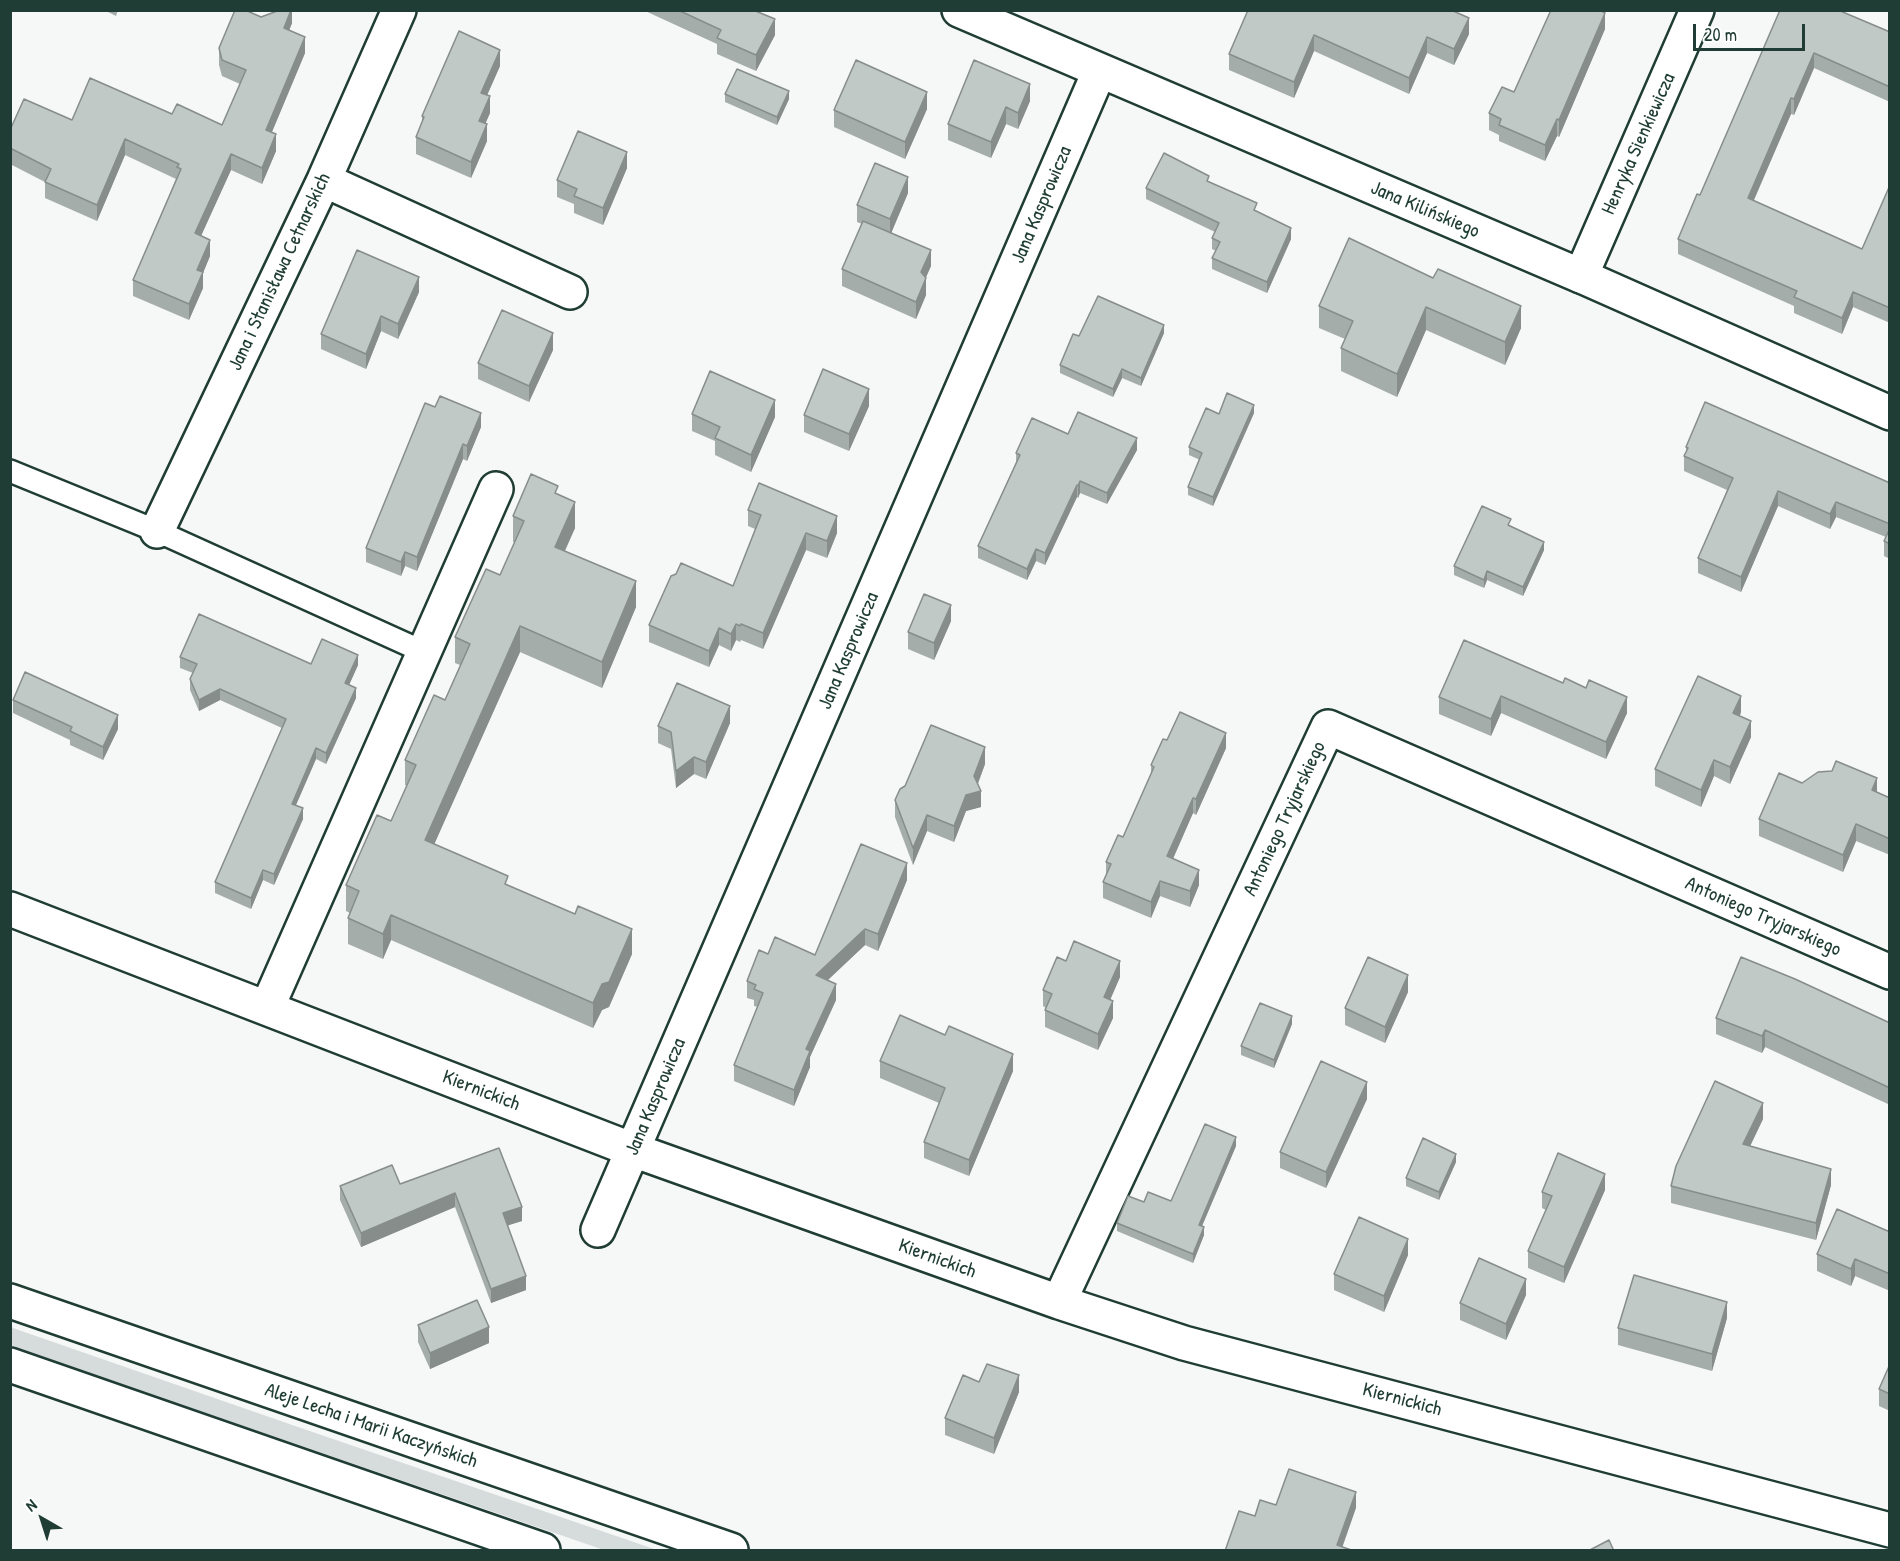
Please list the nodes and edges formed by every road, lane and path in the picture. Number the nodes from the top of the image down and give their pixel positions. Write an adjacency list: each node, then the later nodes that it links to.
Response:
1 (399, 10): 5 (street, Jana i Stanisława Cetnarskich)
2 (959, 10): 4 (street, Jana Kilińskiego)
3 (1697, 10): 6 (street, Henryka Sienkiewicza)
4 (1099, 72): 6 (street, Jana Kilińskiego); 16 (street, Jana Kasprowicza)
5 (324, 180): 7 (street); 11 (street, Jana i Stanisława Cetnarskich)
6 (1581, 276): 8 (street, Jana Kilińskiego)
7 (570, 292)
8 (1890, 412)
9 (10, 471): 11 (lane)
10 (496, 489): 12 (street)
11 (157, 531): 12 (lane)
12 (424, 652): 15 (street)
13 (10, 909): 15 (street, Kiernickich)
14 (1890, 972): 19 (street, Antoniego Tryjarskiego)
15 (267, 1008): 16 (street, Kiernickich)
16 (633, 1150): 17 (street, Jana Kasprowicza); 19 (street, Kiernickich)
17 (598, 1230)
18 (10, 1301): 23 (street, Aleje Lecha i Marii Kaczyńskich)
19 (1059, 1302): 21 (street, Kiernickich)
20 (10, 1365): 22 (street)
21 (1890, 1530)
22 (543, 1551)
23 (731, 1551)

